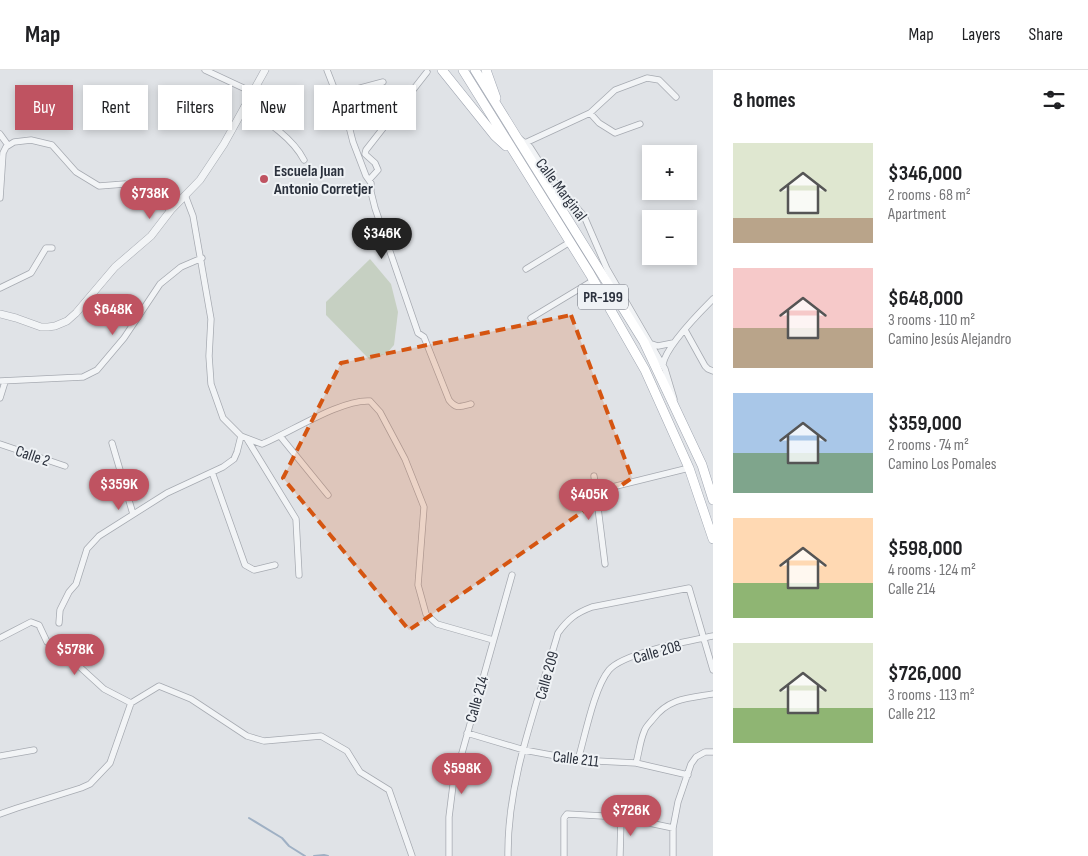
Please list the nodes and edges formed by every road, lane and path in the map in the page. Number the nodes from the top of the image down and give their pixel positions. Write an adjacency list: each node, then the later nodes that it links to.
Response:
1 (205, 70): 13 (street)
2 (265, 70): 10 (street)
3 (327, 70): 11 (street)
4 (442, 70): 25 (main road)
5 (463, 70): 25 (main road, PR-199)
6 (475, 70): 15 (main road, PR-199)
7 (486, 70): 15 (main road)
8 (427, 72): 27 (street)
9 (383, 82): 12 (street)
10 (256, 85)
11 (334, 85)
12 (372, 85)
13 (242, 87)
14 (676, 97): 17 (street)
15 (499, 108): 22 (main road, PR-199)
16 (242, 111): 29 (street)
17 (590, 113): 18 (street); 23 (street)
18 (640, 124)
19 (277, 130): 26 (street)
20 (349, 130): 27 (street)
21 (0, 134): 24 (street)
22 (516, 136): 23 (street, Calle Marginal); 49 (main road, PR-199)
23 (525, 142): 43 (street, Calle Marginal)
24 (8, 145): 28 (street); 31 (street)
25 (514, 153): 32 (main road, PR-199)
26 (304, 160)
27 (369, 180): 48 (street)
28 (1, 184): 30 (street)
29 (185, 195): 31 (street); 34 (street)
30 (0, 198)
31 (171, 210): 39 (street)
32 (570, 242): 35 (street); 36 (main road, PR-199)
33 (52, 248): 37 (street)
34 (202, 258): 46 (street); 51 (street)
35 (526, 269)
36 (594, 280): 40 (street); 55 (main road, PR-199)
37 (0, 288)
38 (713, 299): 41 (street)
39 (0, 314)
40 (531, 318)
41 (685, 330): 42 (street); 45 (street)
42 (675, 342): 43 (street); 44 (street)
43 (652, 344): 44 (street, Calle Marginal)
44 (663, 364): 49 (street, Calle Marginal)
45 (713, 370)
46 (2, 381): 47 (street)
47 (0, 398)
48 (471, 404)
49 (676, 409): 60 (main road, PR-199)
50 (280, 436): 51 (street); 59 (street); 71 (street)
51 (244, 438): 56 (street); 65 (street)
52 (112, 443): 61 (street)
53 (0, 444): 54 (street, Calle 2)
54 (65, 466)
55 (690, 468): 58 (street); 62 (main road, PR-199)
56 (212, 472): 61 (street); 64 (street)
57 (594, 476): 58 (street)
58 (596, 491): 63 (street)
59 (328, 495)
60 (713, 500)
61 (133, 514): 67 (street)
62 (713, 539)
63 (605, 564)
64 (275, 565)
65 (299, 575)
66 (512, 575): 71 (street, Calle 214)
67 (59, 623)
68 (713, 636): 70 (street, Calle 208)
69 (0, 638): 74 (street)
70 (704, 638): 72 (street); 77 (street, Calle 209); 80 (street, Calle 208)
71 (493, 640): 75 (street, Calle 214)
72 (713, 670)
73 (713, 694): 81 (street)
74 (131, 703): 83 (street); 86 (street)
75 (467, 733): 77 (street, Calle 211); 87 (street, Calle 214)
76 (34, 750): 79 (street)
77 (524, 750): 80 (street, Calle 211); 88 (street, Calle 209)
78 (713, 752): 82 (street)
79 (0, 756)
80 (578, 760): 81 (street, Calle 211)
81 (636, 763): 82 (street, Calle 211)
82 (688, 775): 85 (street)
83 (0, 814)
84 (621, 817): 85 (street); 89 (street); 90 (street)
85 (673, 828): 91 (street)
86 (412, 856)
87 (449, 856)
88 (508, 856)
89 (564, 856)
90 (620, 856)
91 (673, 856)

